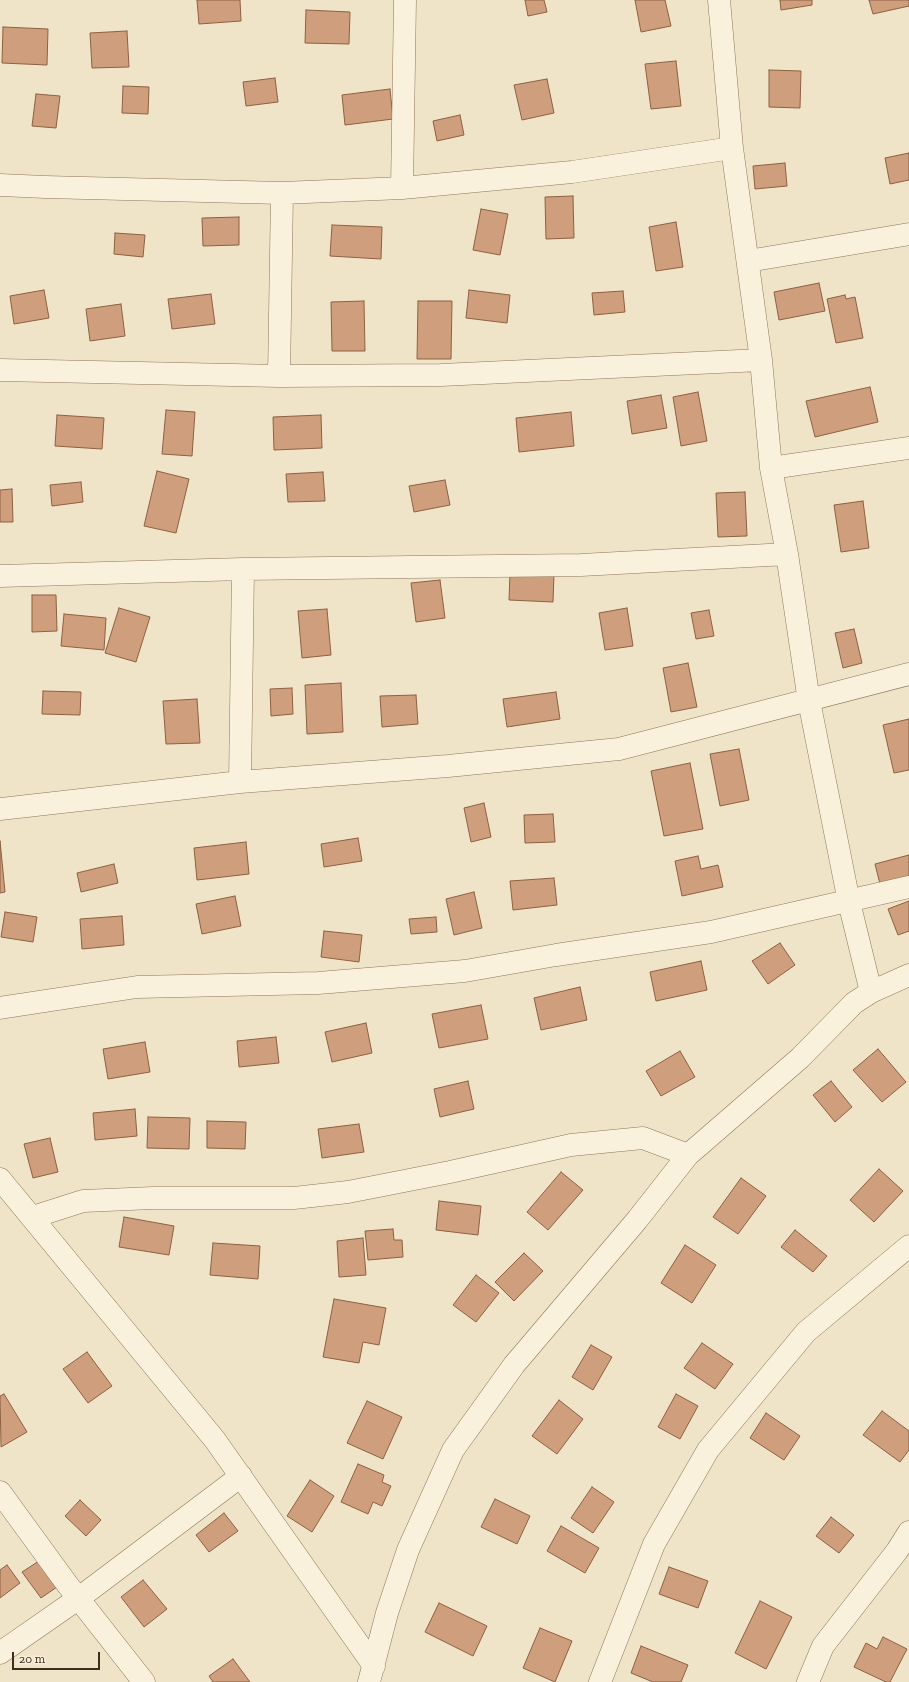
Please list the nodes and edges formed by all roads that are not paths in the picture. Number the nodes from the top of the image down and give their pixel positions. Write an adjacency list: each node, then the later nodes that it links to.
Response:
1 (405, 0): 5 (street)
2 (720, 0): 3 (street)
3 (732, 148): 5 (street); 8 (street)
4 (0, 184): 6 (street)
5 (402, 188): 6 (street)
6 (282, 193): 11 (street)
7 (909, 234): 8 (street)
8 (748, 261): 9 (street)
9 (761, 360): 11 (street); 13 (street)
10 (0, 370): 11 (street)
11 (280, 376)
12 (909, 448): 13 (street)
13 (771, 468): 14 (street)
14 (787, 554): 15 (street); 18 (street)
15 (243, 569): 16 (street); 19 (street)
16 (0, 576)
17 (909, 674): 18 (street)
18 (809, 701): 19 (street); 22 (street)
19 (240, 782): 20 (street)
20 (0, 809)
21 (909, 888): 22 (street)
22 (849, 902): 24 (street); 25 (street)
23 (909, 975): 24 (street)
24 (872, 992): 26 (street)
25 (0, 1008)
26 (688, 1155): 28 (street); 35 (street)
27 (0, 1179): 28 (street)
28 (33, 1217): 30 (street)
29 (909, 1246): 37 (street)
30 (241, 1476): 33 (street); 35 (street)
31 (0, 1492): 33 (street)
32 (909, 1532): 38 (street)
33 (79, 1598): 34 (street); 36 (street)
34 (0, 1653)
35 (372, 1674)
36 (144, 1682)
37 (600, 1682)
38 (808, 1682)

